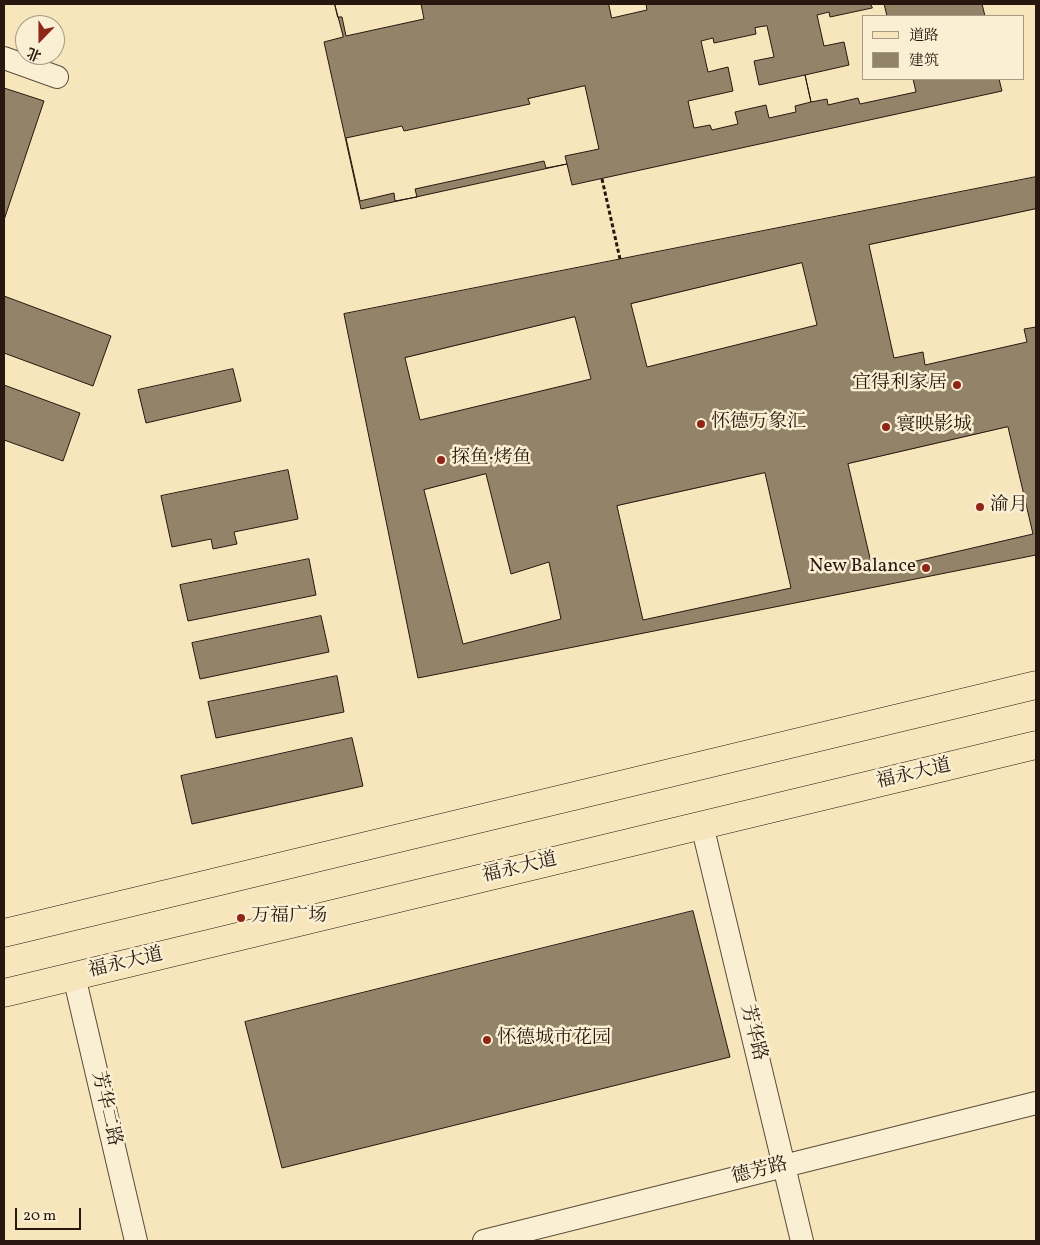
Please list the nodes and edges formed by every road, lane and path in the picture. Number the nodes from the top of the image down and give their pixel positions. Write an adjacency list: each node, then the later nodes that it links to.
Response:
1 (4, 58): 2 (street)
2 (57, 77)
3 (602, 179): 4 (path)
4 (620, 260)
5 (1036, 686): 8 (main road)
6 (1036, 745): 7 (main road, 福永大道)
7 (702, 826): 9 (main road, 福永大道); 12 (street, 芳华路)
8 (4, 933)
9 (74, 976): 10 (main road, 福永大道); 13 (street, 芳华二路)
10 (4, 993)
11 (1036, 1103): 12 (street, 德芳路)
12 (784, 1166): 14 (street, 德芳路); 15 (street, 芳华路)
13 (136, 1241)
14 (484, 1241)
15 (802, 1241)

